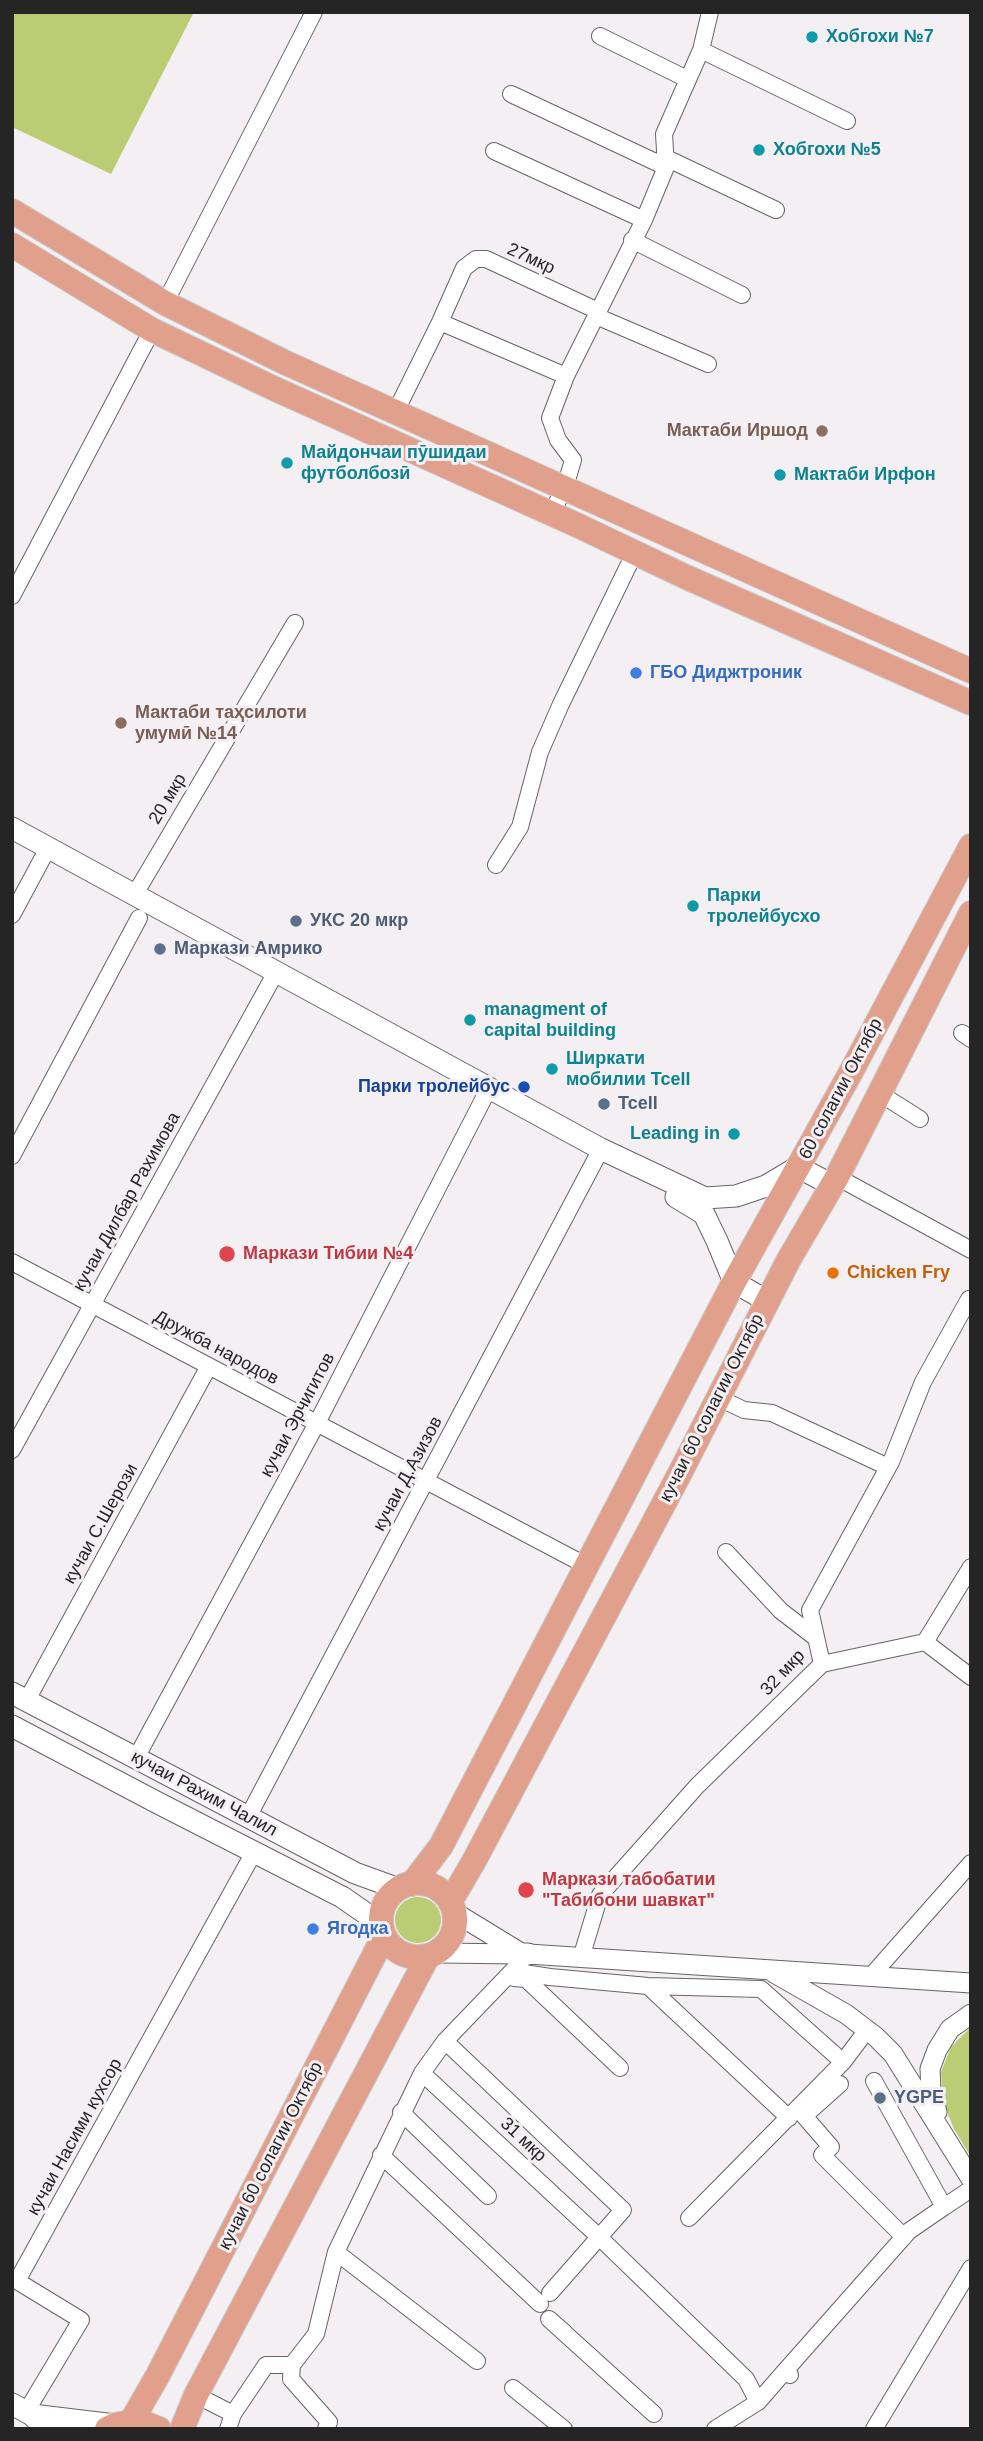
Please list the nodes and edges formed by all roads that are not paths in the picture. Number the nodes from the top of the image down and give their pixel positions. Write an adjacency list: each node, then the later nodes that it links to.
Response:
1 (314, 12): 16 (street)
2 (710, 12): 4 (street)
3 (600, 36): 5 (street)
4 (701, 50): 5 (street); 7 (street)
5 (687, 79): 9 (street)
6 (511, 94): 9 (street)
7 (847, 121)
8 (494, 151): 12 (street)
9 (665, 162): 10 (street); 12 (street)
10 (776, 210)
11 (12, 211): 16 (highway)
12 (644, 220): 13 (street)
13 (632, 240): 15 (street); 17 (street)
14 (12, 246): 19 (highway)
15 (742, 295)
16 (164, 303): 22 (highway)
17 (597, 313): 18 (street, 27мкр); 20 (street, 27мкр); 21 (street)
18 (440, 322): 21 (street); 22 (street, 27мкр)
19 (152, 330): 24 (highway); 26 (street)
20 (708, 364)
21 (566, 376): 23 (street)
22 (395, 413): 23 (highway)
23 (565, 487): 24 (street); 28 (highway)
24 (551, 514): 25 (highway)
25 (635, 552): 29 (highway); 33 (street)
26 (12, 596)
27 (295, 623): 34 (street, 20 мкр)
28 (971, 671)
29 (971, 703)
30 (12, 828): 32 (main road)
31 (971, 846): 35 (highway, 60 солагии Октябр)
32 (48, 848): 34 (main road); 38 (street)
33 (496, 865)
34 (137, 890): 40 (main road)
35 (946, 895): 36 (main road); 46 (highway, 60 солагии Октябр)
36 (971, 907)
37 (971, 913): 42 (highway, кучаи 60 солагии Октябр)
38 (12, 915)
39 (139, 918): 45 (street)
40 (275, 972): 41 (main road); 53 (street, кучаи Дилбар Рахимова)
41 (489, 1088): 44 (main road); 56 (street, кучаи Эрчигитов)
42 (879, 1093): 43 (street); 47 (highway, кучаи 60 солагии Октябр)
43 (920, 1119)
44 (601, 1149): 46 (main road); 50 (main road); 60 (street, кучаи Д.Азизов)
45 (12, 1156)
46 (798, 1167): 47 (main road); 50 (highway, 60 солагии Октябр)
47 (841, 1182): 48 (street); 52 (highway, кучаи 60 солагии Октябр)
48 (971, 1250)
49 (12, 1262): 53 (street, Дружба народов)
50 (734, 1282): 52 (main road); 59 (highway)
51 (970, 1299): 58 (street, 32 мкр)
52 (767, 1301): 55 (highway, кучаи 60 солагии Октябр)
53 (92, 1305): 54 (street, Дружба народов); 57 (street, кучаи Дилбар Рахимова)
54 (209, 1366): 56 (street, Дружба народов); 70 (street, кучаи С.Шерози)
55 (719, 1398): 58 (street); 61 (highway, кучаи 60 солагии Октябр)
56 (317, 1423): 60 (street, Дружба народов); 72 (street, кучаи Эрчигитов)
57 (12, 1450)
58 (888, 1467): 66 (street, 32 мкр)
59 (634, 1475): 61 (highway); 63 (highway)
60 (427, 1481): 63 (street, Дружба народов); 73 (street, кучаи Д.Азизов)
61 (669, 1493): 64 (highway, кучаи 60 солагии Октябр)
62 (726, 1552): 66 (street)
63 (591, 1559): 64 (highway); 76 (highway)
64 (630, 1567): 77 (highway, кучаи 60 солагии Октябр)
65 (971, 1567): 67 (street)
66 (816, 1638): 68 (street, 32 мкр)
67 (925, 1642): 68 (street); 69 (street)
68 (822, 1664): 80 (street, 32 мкр)
69 (971, 1677)
70 (19, 1697): 72 (main road, кучаи Рахим Чалил)
71 (12, 1726): 74 (main road, кучаи Рахим Чалил)
72 (136, 1758): 73 (main road, кучаи Рахим Чалил)
73 (248, 1817): 76 (main road, кучаи Рахим Чалил)
74 (254, 1852): 78 (main road, кучаи Рахим Чалил); 114 (street, кучаи Насими кухсор)
75 (971, 1863): 83 (street)
76 (405, 1886): 77 (highway); 78 (highway)
77 (452, 1907): 79 (highway); 81 (street)
78 (383, 1930): 79 (highway); 116 (highway, кучаи 60 солагии Октябр)
79 (432, 1954): 81 (street); 111 (highway)
80 (581, 1958): 81 (street); 82 (street)
81 (518, 1964): 85 (street); 88 (street); 90 (street)
82 (770, 1971): 83 (street); 87 (street)
83 (871, 1976): 84 (street)
84 (971, 1983)
85 (648, 1986): 89 (street); 95 (street)
86 (971, 2014): 96 (street)
87 (867, 2030): 89 (street); 96 (street)
88 (445, 2041): 91 (street); 103 (street)
89 (843, 2062): 95 (street)
90 (620, 2068)
91 (422, 2073): 94 (street); 103 (street, 31 мкр)
92 (874, 2081): 101 (street)
93 (840, 2084): 95 (street)
94 (401, 2112): 97 (street); 100 (street)
95 (797, 2114): 102 (street); 104 (street)
96 (942, 2134): 98 (street)
97 (381, 2155): 103 (street); 105 (street)
98 (971, 2179)
99 (971, 2189): 101 (street)
100 (488, 2196)
101 (944, 2207): 104 (street)
102 (689, 2218)
103 (598, 2236): 112 (street, 31 мкр)
104 (904, 2237): 112 (street)
105 (336, 2252): 108 (street); 109 (street)
106 (971, 2268): 122 (street)
107 (565, 2333): 113 (street)
108 (477, 2361)
109 (292, 2365): 115 (street); 119 (street)
110 (513, 2388): 120 (street)
111 (197, 2395): 115 (street); 118 (highway)
112 (758, 2402): 121 (street)
113 (654, 2414)
114 (29, 2415): 116 (main road)
115 (231, 2422)
116 (118, 2425): 117 (highway)
117 (159, 2429)
118 (182, 2429)
119 (326, 2429)
120 (564, 2429)
121 (715, 2429)
122 (874, 2429)

